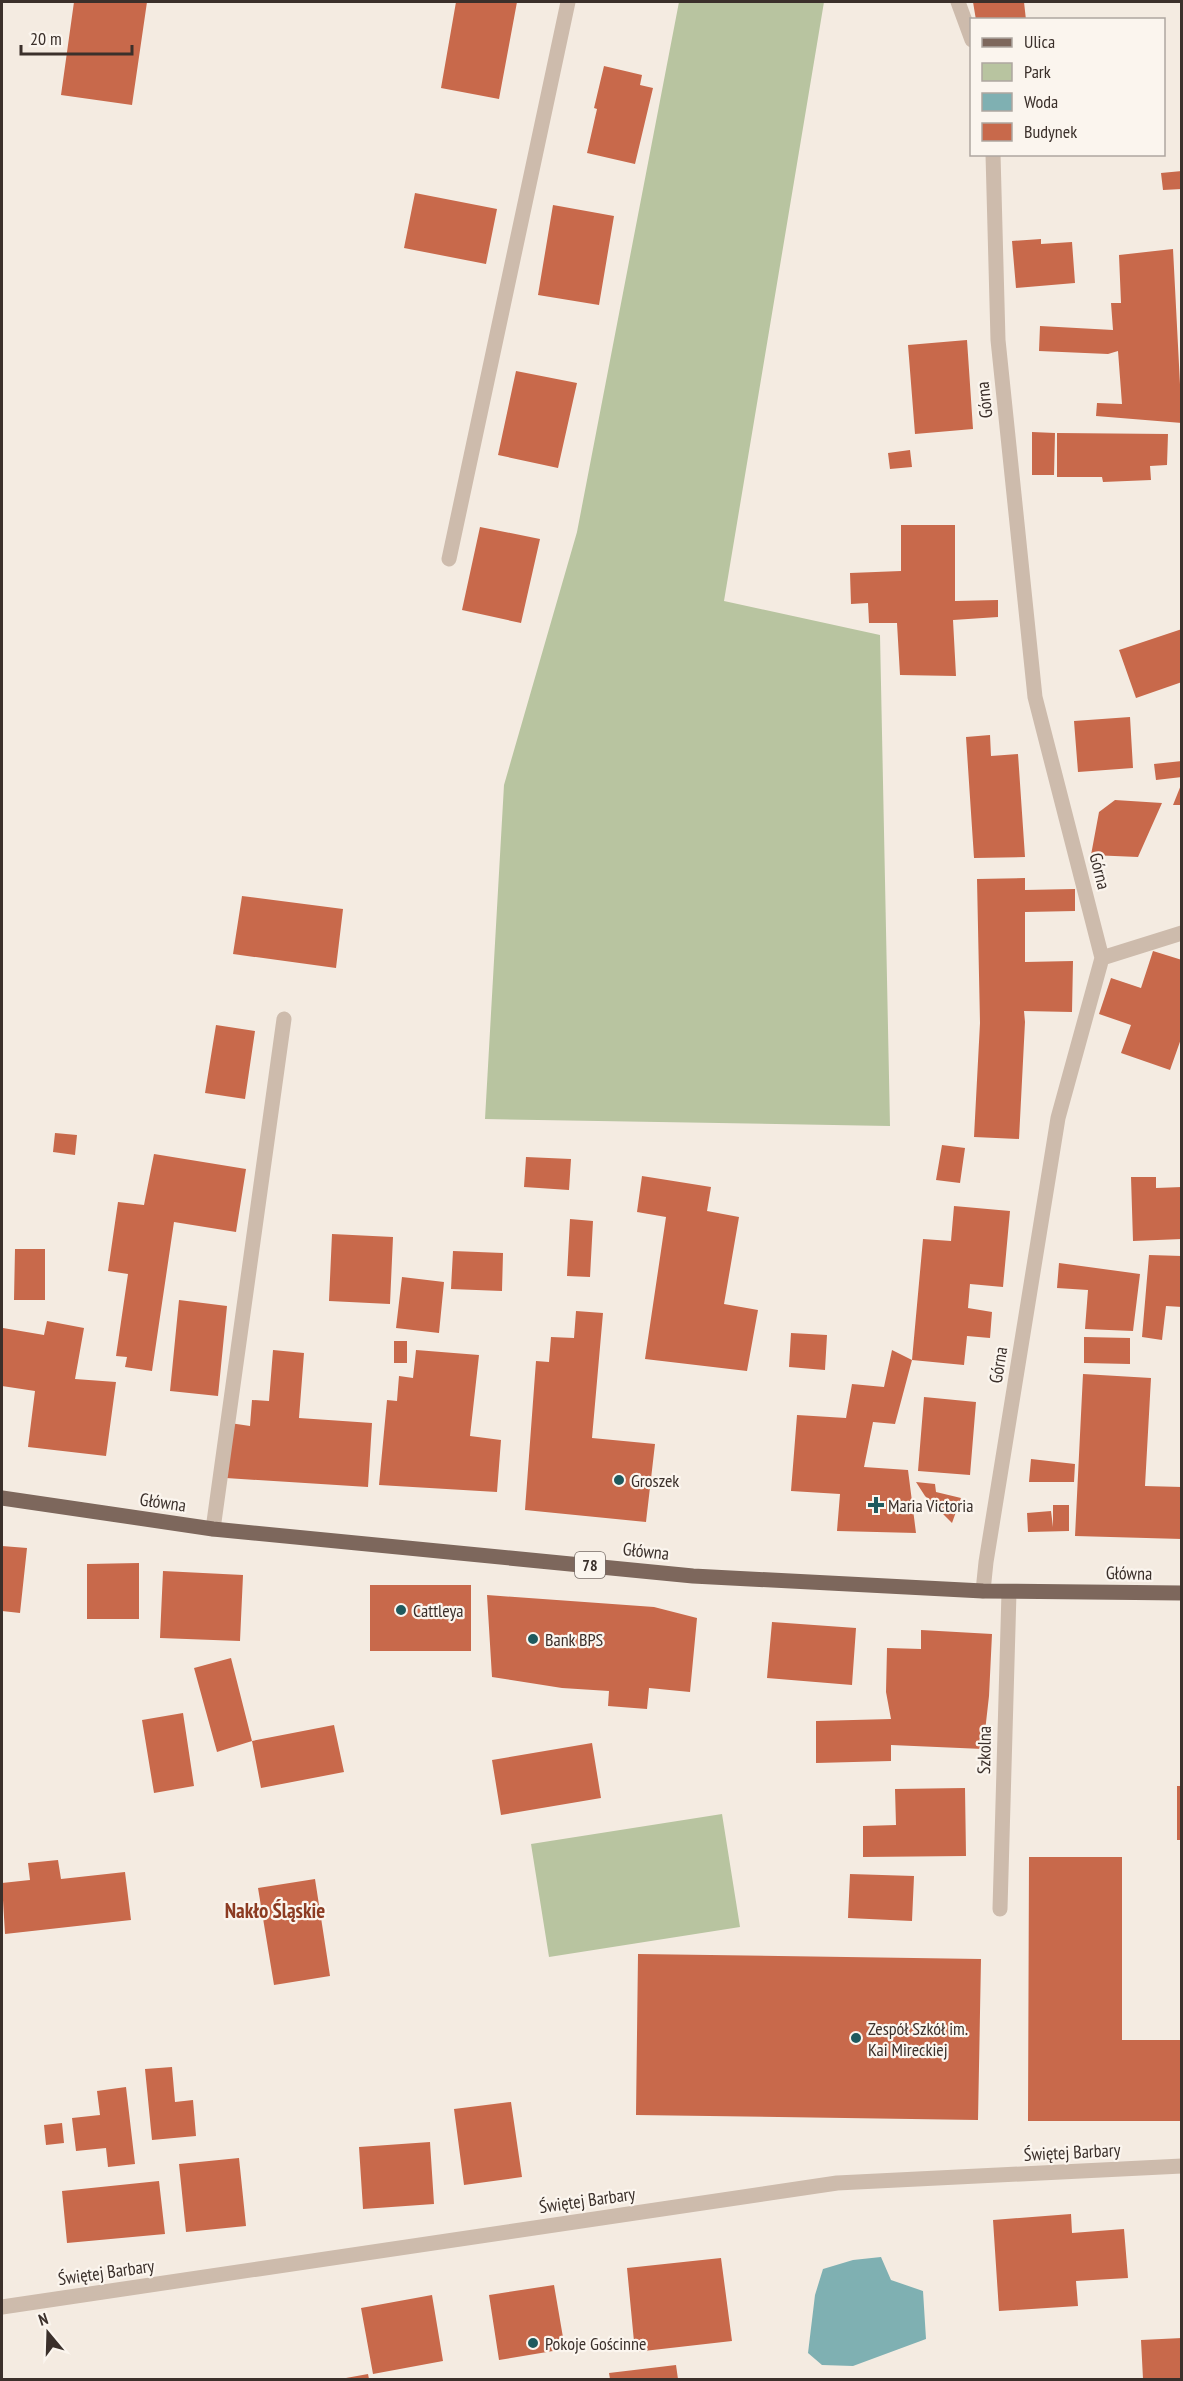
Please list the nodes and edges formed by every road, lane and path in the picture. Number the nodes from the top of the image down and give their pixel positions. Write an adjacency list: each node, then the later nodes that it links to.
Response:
1 (568, 2): 5 (street)
2 (958, 2): 3 (street)
3 (970, 35)
4 (993, 156): 7 (street, Górna)
5 (449, 559)
6 (1182, 933): 7 (street)
7 (1102, 958): 11 (street, Górna)
8 (284, 1019): 10 (street)
9 (2, 1498): 10 (main road, Główna / 78)
10 (213, 1529): 11 (main road, Główna / 78)
11 (983, 1591): 12 (main road, Główna / 78)
12 (1009, 1592): 13 (main road, Główna / 78); 14 (street, Szkolna)
13 (1182, 1593)
14 (1000, 1909)
15 (1182, 2166): 16 (street, Świętej Barbary)
16 (2, 2307)

